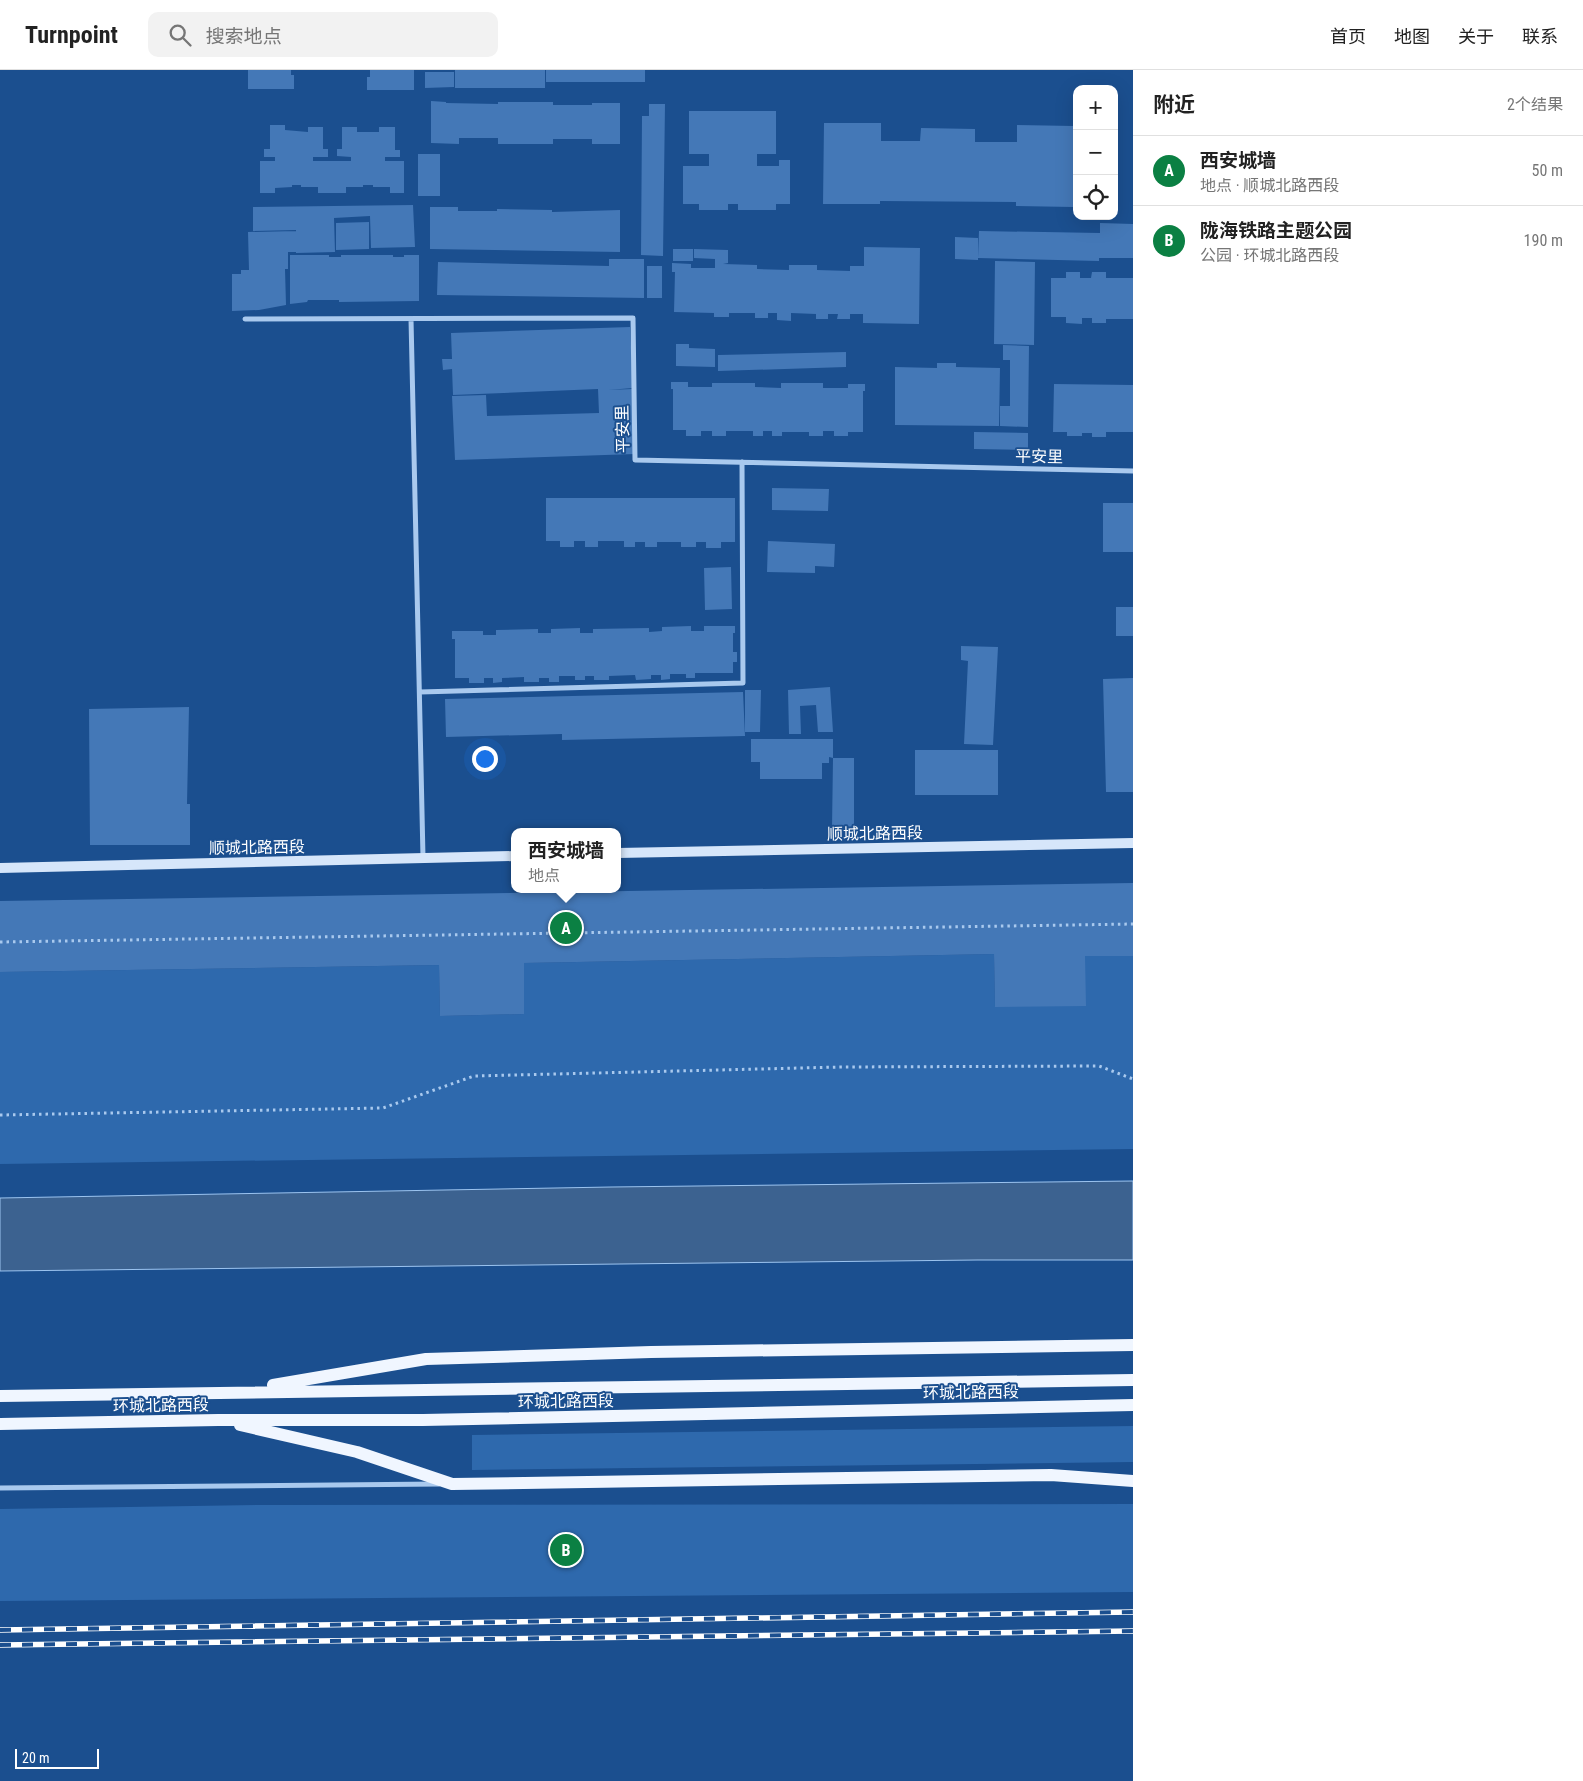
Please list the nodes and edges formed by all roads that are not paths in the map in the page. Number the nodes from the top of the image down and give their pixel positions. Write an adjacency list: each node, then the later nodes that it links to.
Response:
1 (245, 319): 2 (street, 平安里)
2 (411, 319): 3 (street, 平安里); 5 (street)
3 (742, 462): 4 (street, 平安里); 5 (street)
4 (1133, 471)
5 (420, 692): 9 (street)
6 (1133, 843): 7 (street, 顺城北路西段)
7 (621, 854)
8 (511, 856): 9 (street, 顺城北路西段)
9 (423, 857): 10 (street, 顺城北路西段)
10 (0, 868)
11 (1133, 1345): 13 (main road)
12 (1133, 1380): 13 (main road, 环城北路西段)
13 (234, 1392): 14 (main road, 环城北路西段)
14 (0, 1396)
15 (1133, 1405): 16 (main road, 环城北路西段)
16 (218, 1420): 17 (main road, 环城北路西段); 19 (main road)
17 (0, 1424)
18 (1133, 1481): 19 (main road)
19 (452, 1484): 20 (street)
20 (0, 1488)

